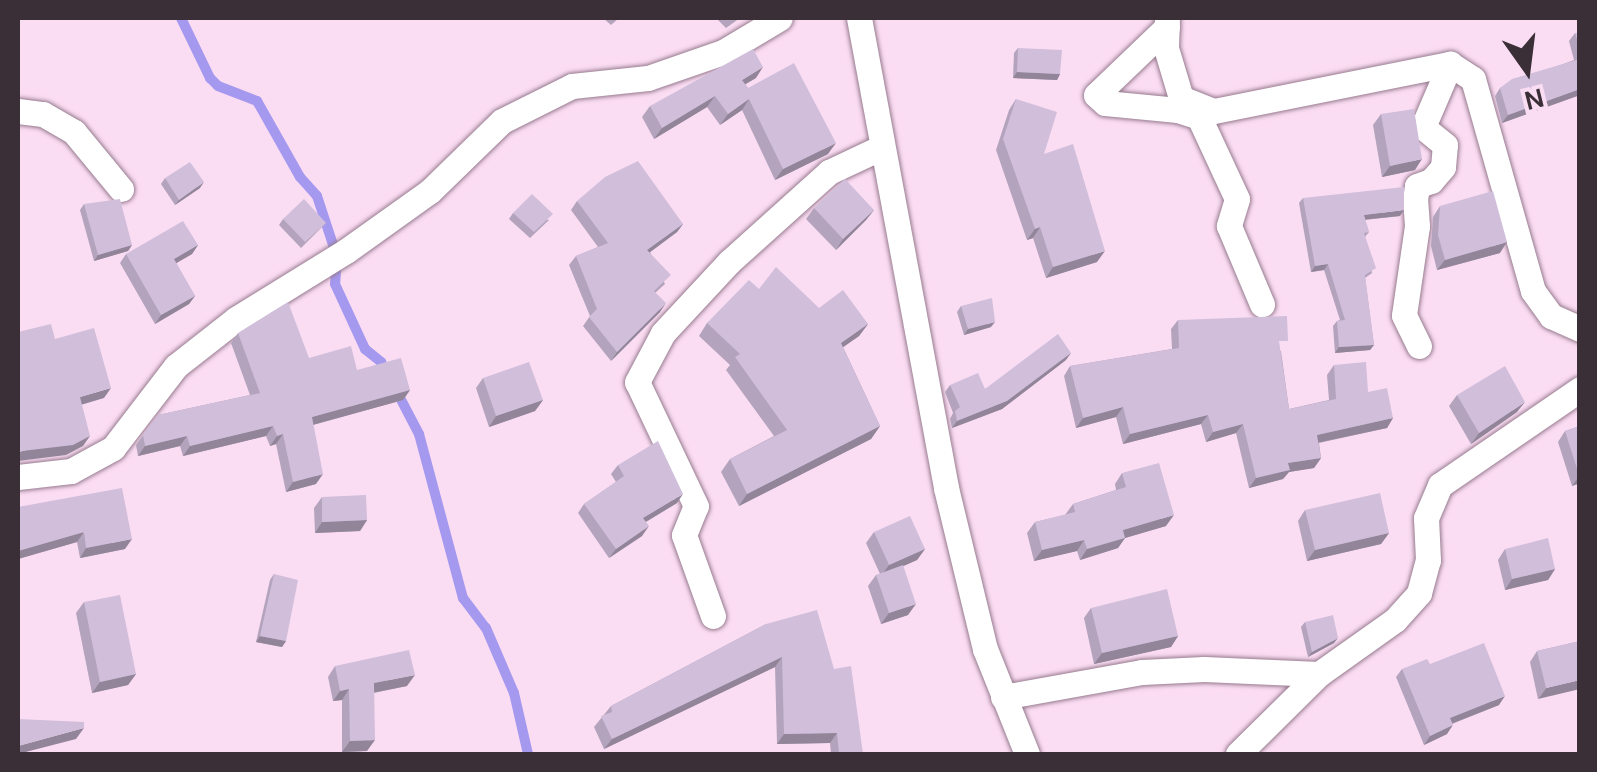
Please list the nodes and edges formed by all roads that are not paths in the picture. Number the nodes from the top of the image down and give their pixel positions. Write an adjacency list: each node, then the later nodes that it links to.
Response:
1 (780, 18): 12 (street)
2 (858, 18): 6 (street)
3 (1167, 22): 4 (street); 8 (street)
4 (1450, 64): 9 (street); 10 (street)
5 (18, 110): 7 (street)
6 (880, 148): 13 (street); 15 (street)
7 (121, 189)
8 (1262, 304)
9 (1580, 330)
10 (1420, 346)
11 (1580, 389): 14 (street)
12 (18, 478)
13 (713, 616)
14 (1319, 674): 15 (street); 17 (street)
15 (1003, 698): 16 (street)
16 (1027, 754)
17 (1238, 754)

